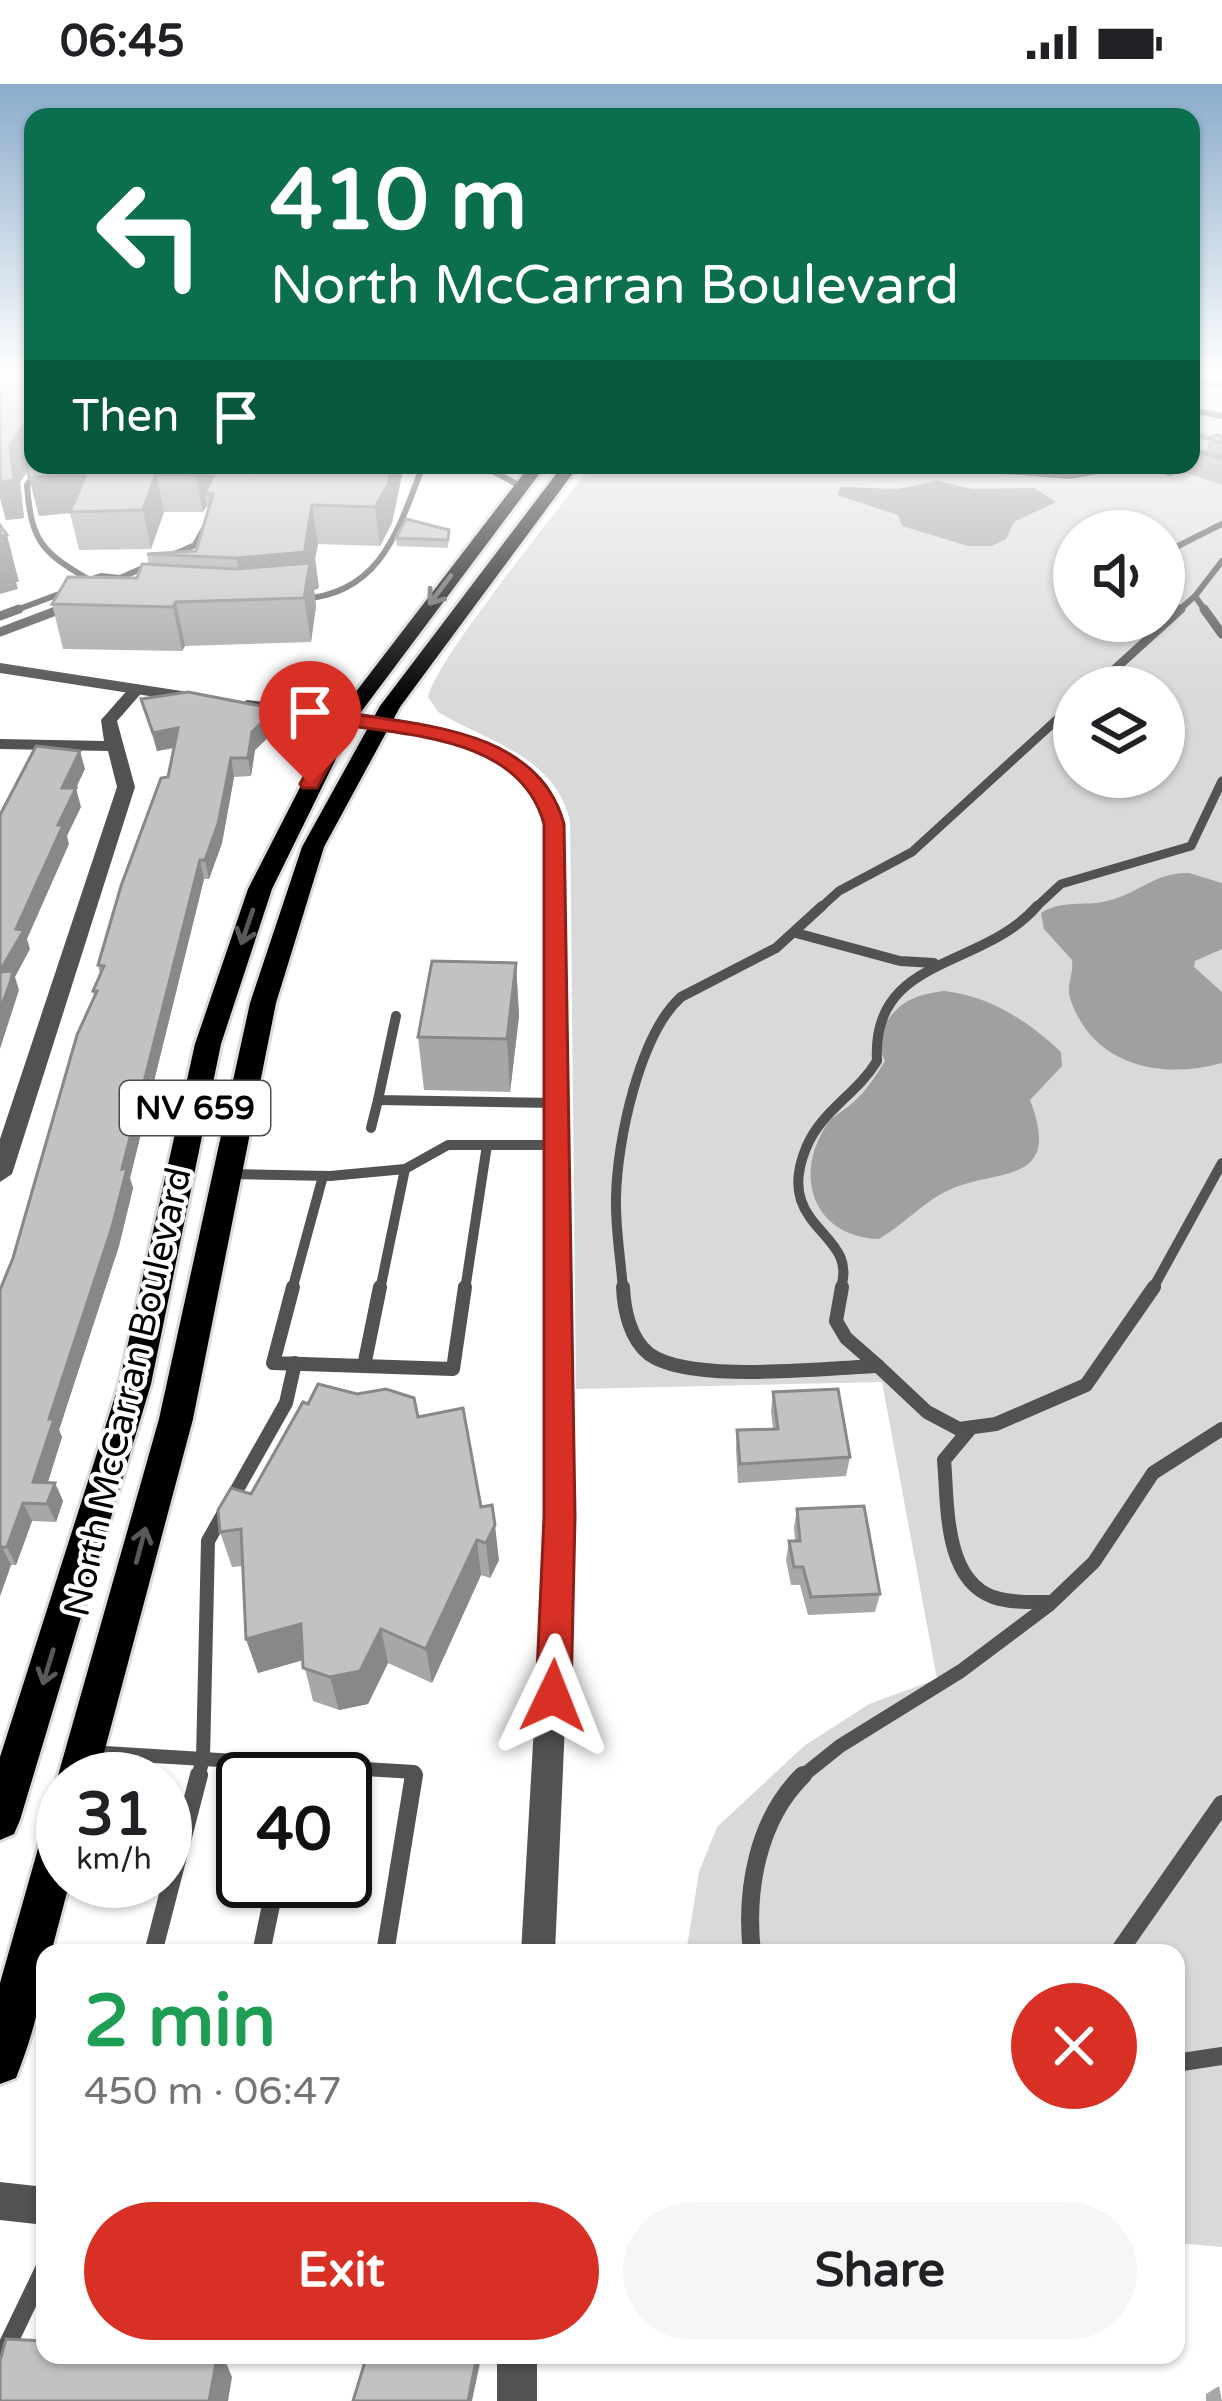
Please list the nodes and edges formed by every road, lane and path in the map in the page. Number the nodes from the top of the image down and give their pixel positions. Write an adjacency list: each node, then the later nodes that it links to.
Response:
1 (27, 486): 10 (lane)
2 (414, 486): 15 (lane)
3 (522, 486): 24 (main road, North McCarran Boulevard / NV 659, one-way to 24)
4 (555, 486): 26 (main road, North McCarran Boulevard / NV 659)
5 (209, 520): 9 (lane)
6 (1222, 524): 7 (lane)
7 (1185, 542)
8 (1221, 563): 13 (lane)
9 (120, 578): 10 (lane); 12 (lane)
10 (88, 579): 11 (lane)
11 (76, 588): 14 (lane); 17 (lane)
12 (115, 594): 14 (lane); 16 (lane)
13 (1195, 596): 20 (lane); 21 (lane)
14 (91, 597): 18 (lane)
15 (296, 599)
16 (128, 600)
17 (2, 615): 18 (lane)
18 (20, 624): 19 (lane)
19 (0, 632)
20 (1222, 634)
21 (1118, 666)
22 (0, 668): 23 (street)
23 (137, 689): 24 (street); 28 (street)
24 (345, 719): 26 (street); 55 (main road, North McCarran Boulevard / NV 659, one-way to 55)
25 (1053, 721): 30 (lane)
26 (379, 724): 34 (street); 41 (main road, North McCarran Boulevard / NV 659)
27 (0, 743): 28 (street)
28 (116, 746): 40 (street)
29 (1222, 781): 31 (lane)
30 (796, 933): 31 (lane); 45 (lane)
31 (940, 962): 45 (lane)
32 (397, 1016): 33 (lane)
33 (378, 1100): 34 (lane); 35 (lane)
34 (556, 1103): 37 (street)
35 (371, 1128)
36 (487, 1145): 37 (lane); 39 (lane); 44 (lane)
37 (556, 1145): 61 (street)
38 (1222, 1163): 47 (lane)
39 (405, 1169): 42 (lane); 44 (lane)
40 (0, 1174)
41 (227, 1174): 42 (lane); 49 (main road, North McCarran Boulevard / NV 659, one-way to 41)
42 (322, 1176): 43 (lane)
43 (295, 1364): 44 (lane); 50 (lane)
44 (364, 1366)
45 (878, 1366): 47 (lane)
46 (1222, 1429): 48 (lane)
47 (969, 1430): 48 (lane)
48 (1050, 1602): 62 (lane)
49 (85, 1752)
50 (203, 1758): 51 (lane); 52 (lane); 58 (lane)
51 (192, 1759)
52 (216, 1760)
53 (372, 1772): 60 (lane)
54 (1222, 1804): 63 (lane)
55 (0, 1820)
56 (42, 1908): 66 (main road)
57 (271, 1908): 59 (lane)
58 (155, 1944)
59 (263, 1944)
60 (386, 1944)
61 (538, 1944)
62 (752, 1944)
63 (1124, 1944)
64 (1222, 2056): 65 (lane)
65 (1185, 2061)
66 (0, 2062)
67 (0, 2201): 68 (street)
68 (36, 2205)
69 (36, 2285): 71 (lane)
70 (517, 2364): 72 (street)
71 (0, 2373)
72 (517, 2401)

